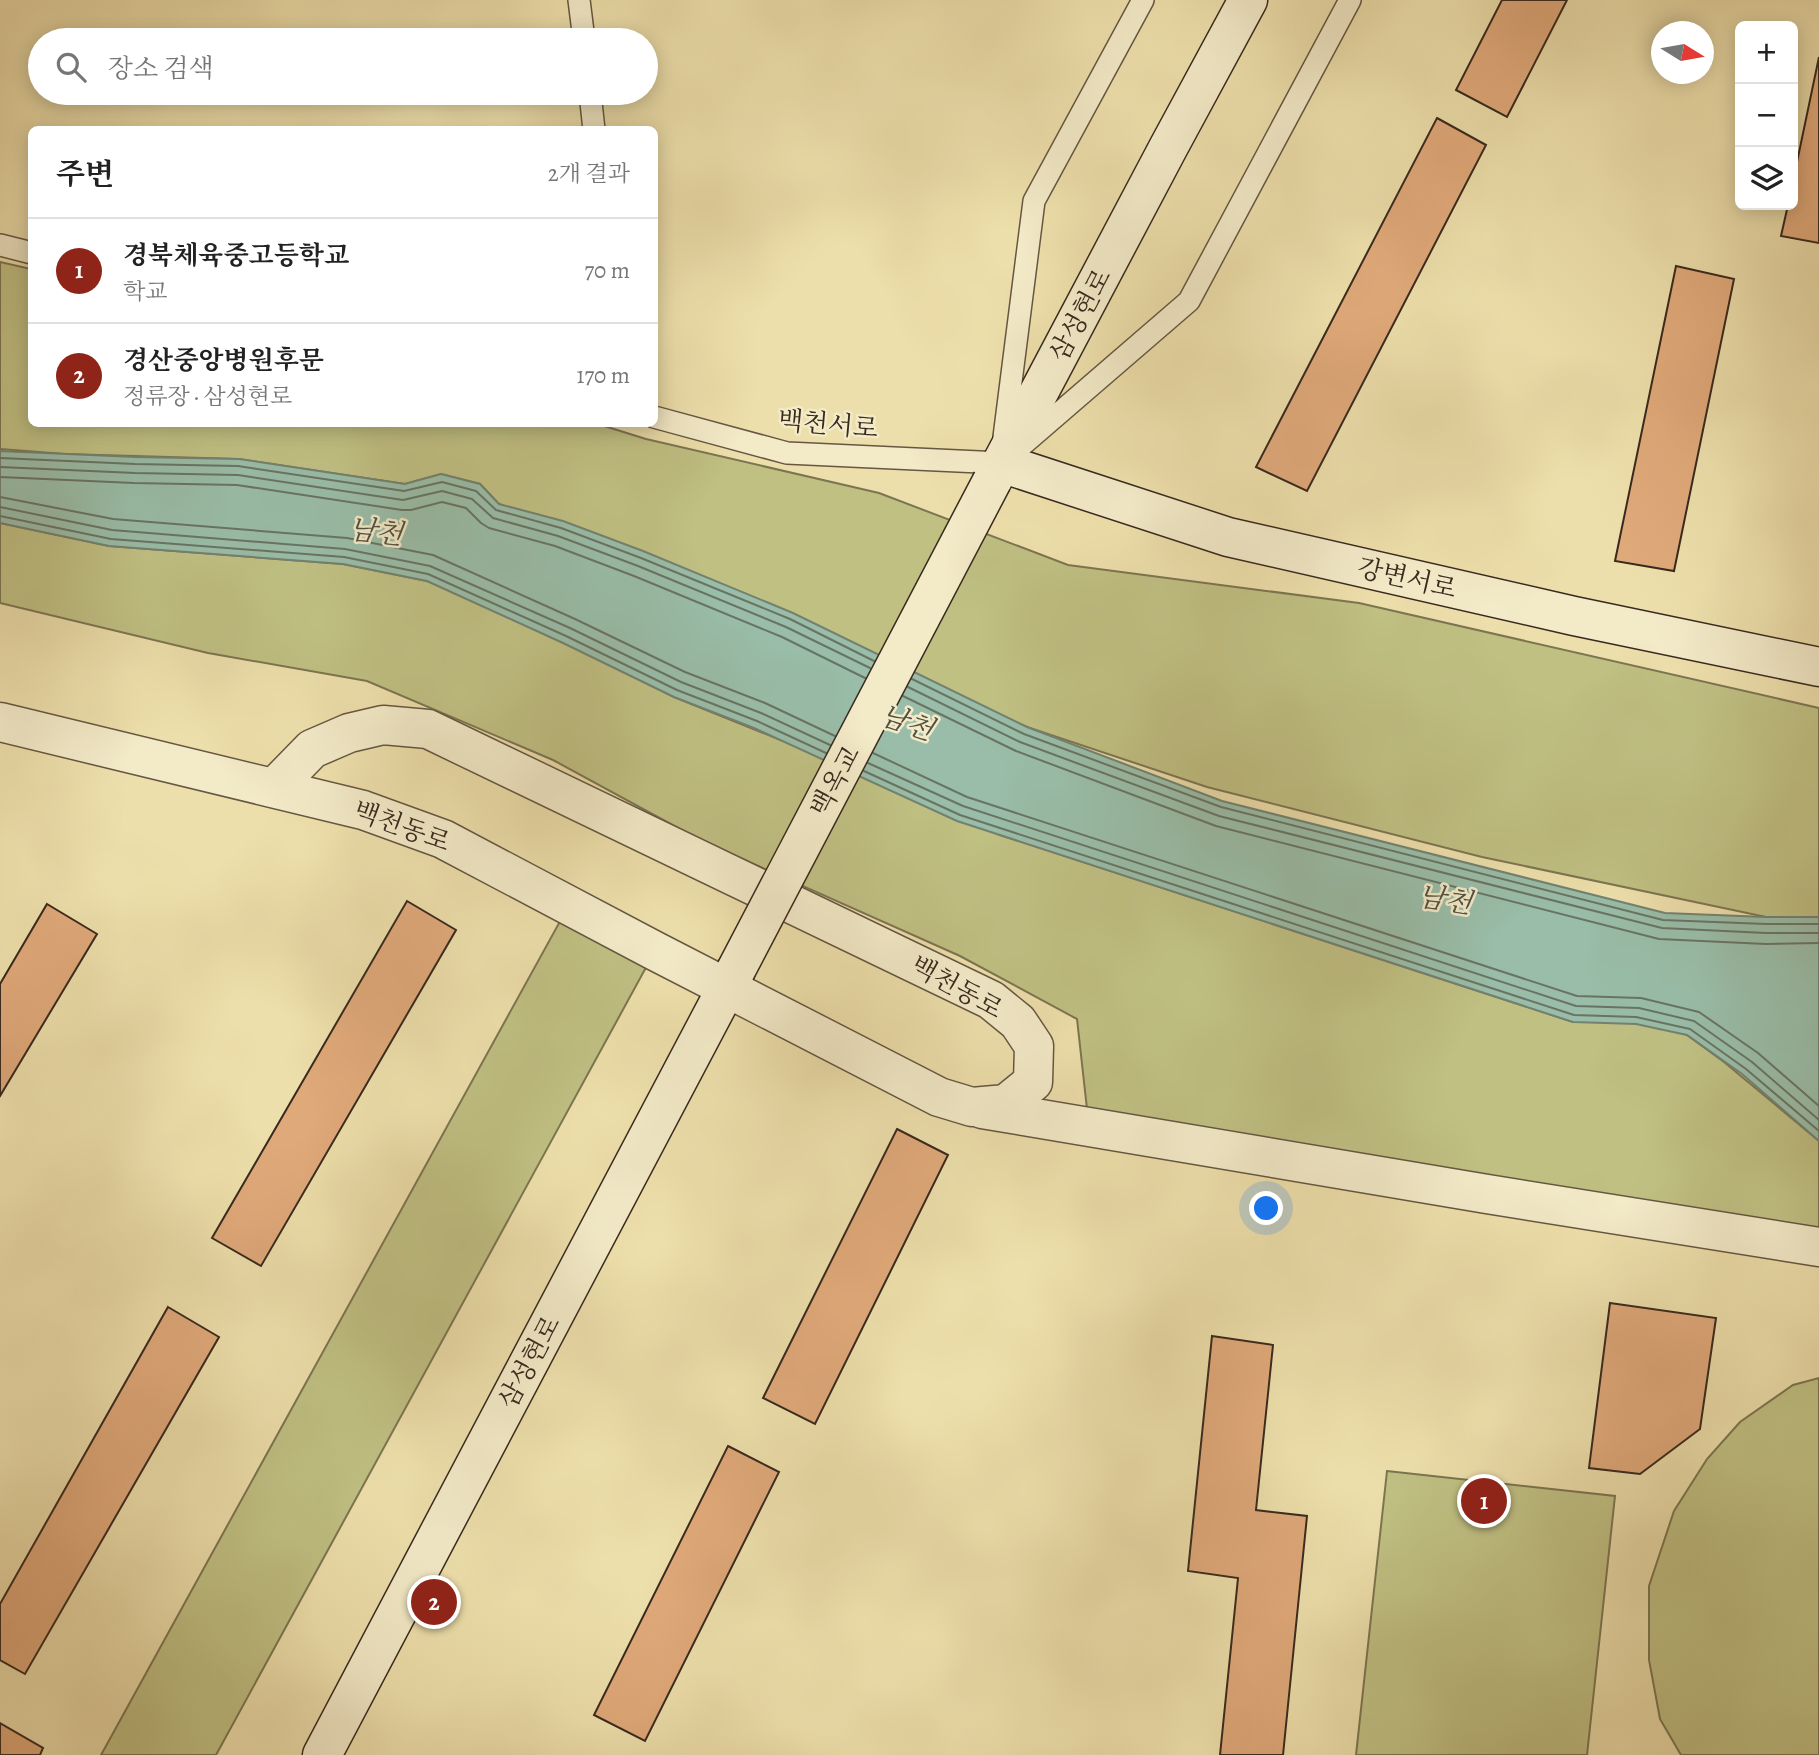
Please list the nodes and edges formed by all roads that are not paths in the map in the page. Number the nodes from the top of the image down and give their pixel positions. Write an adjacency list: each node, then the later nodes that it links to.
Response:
1 (579, 0): 5 (lane)
2 (1143, 0): 11 (lane)
3 (1248, 0): 11 (street, 삼성현로)
4 (1350, 0): 11 (lane)
5 (582, 28)
6 (591, 105): 7 (lane)
7 (594, 126)
8 (0, 245): 9 (lane)
9 (28, 252)
10 (658, 418): 11 (lane, 백천서로)
11 (997, 472): 12 (street, 강변서로); 15 (street, 백옥교, bridge)
12 (1819, 667)
13 (0, 722): 14 (street, 백천동로)
14 (274, 788): 15 (street, 백천동로); 16 (street, 백천동로)
15 (731, 978): 16 (street, 백천동로); 18 (street, 삼성현로)
16 (972, 1107): 17 (street)
17 (1819, 1247)
18 (322, 1755)

